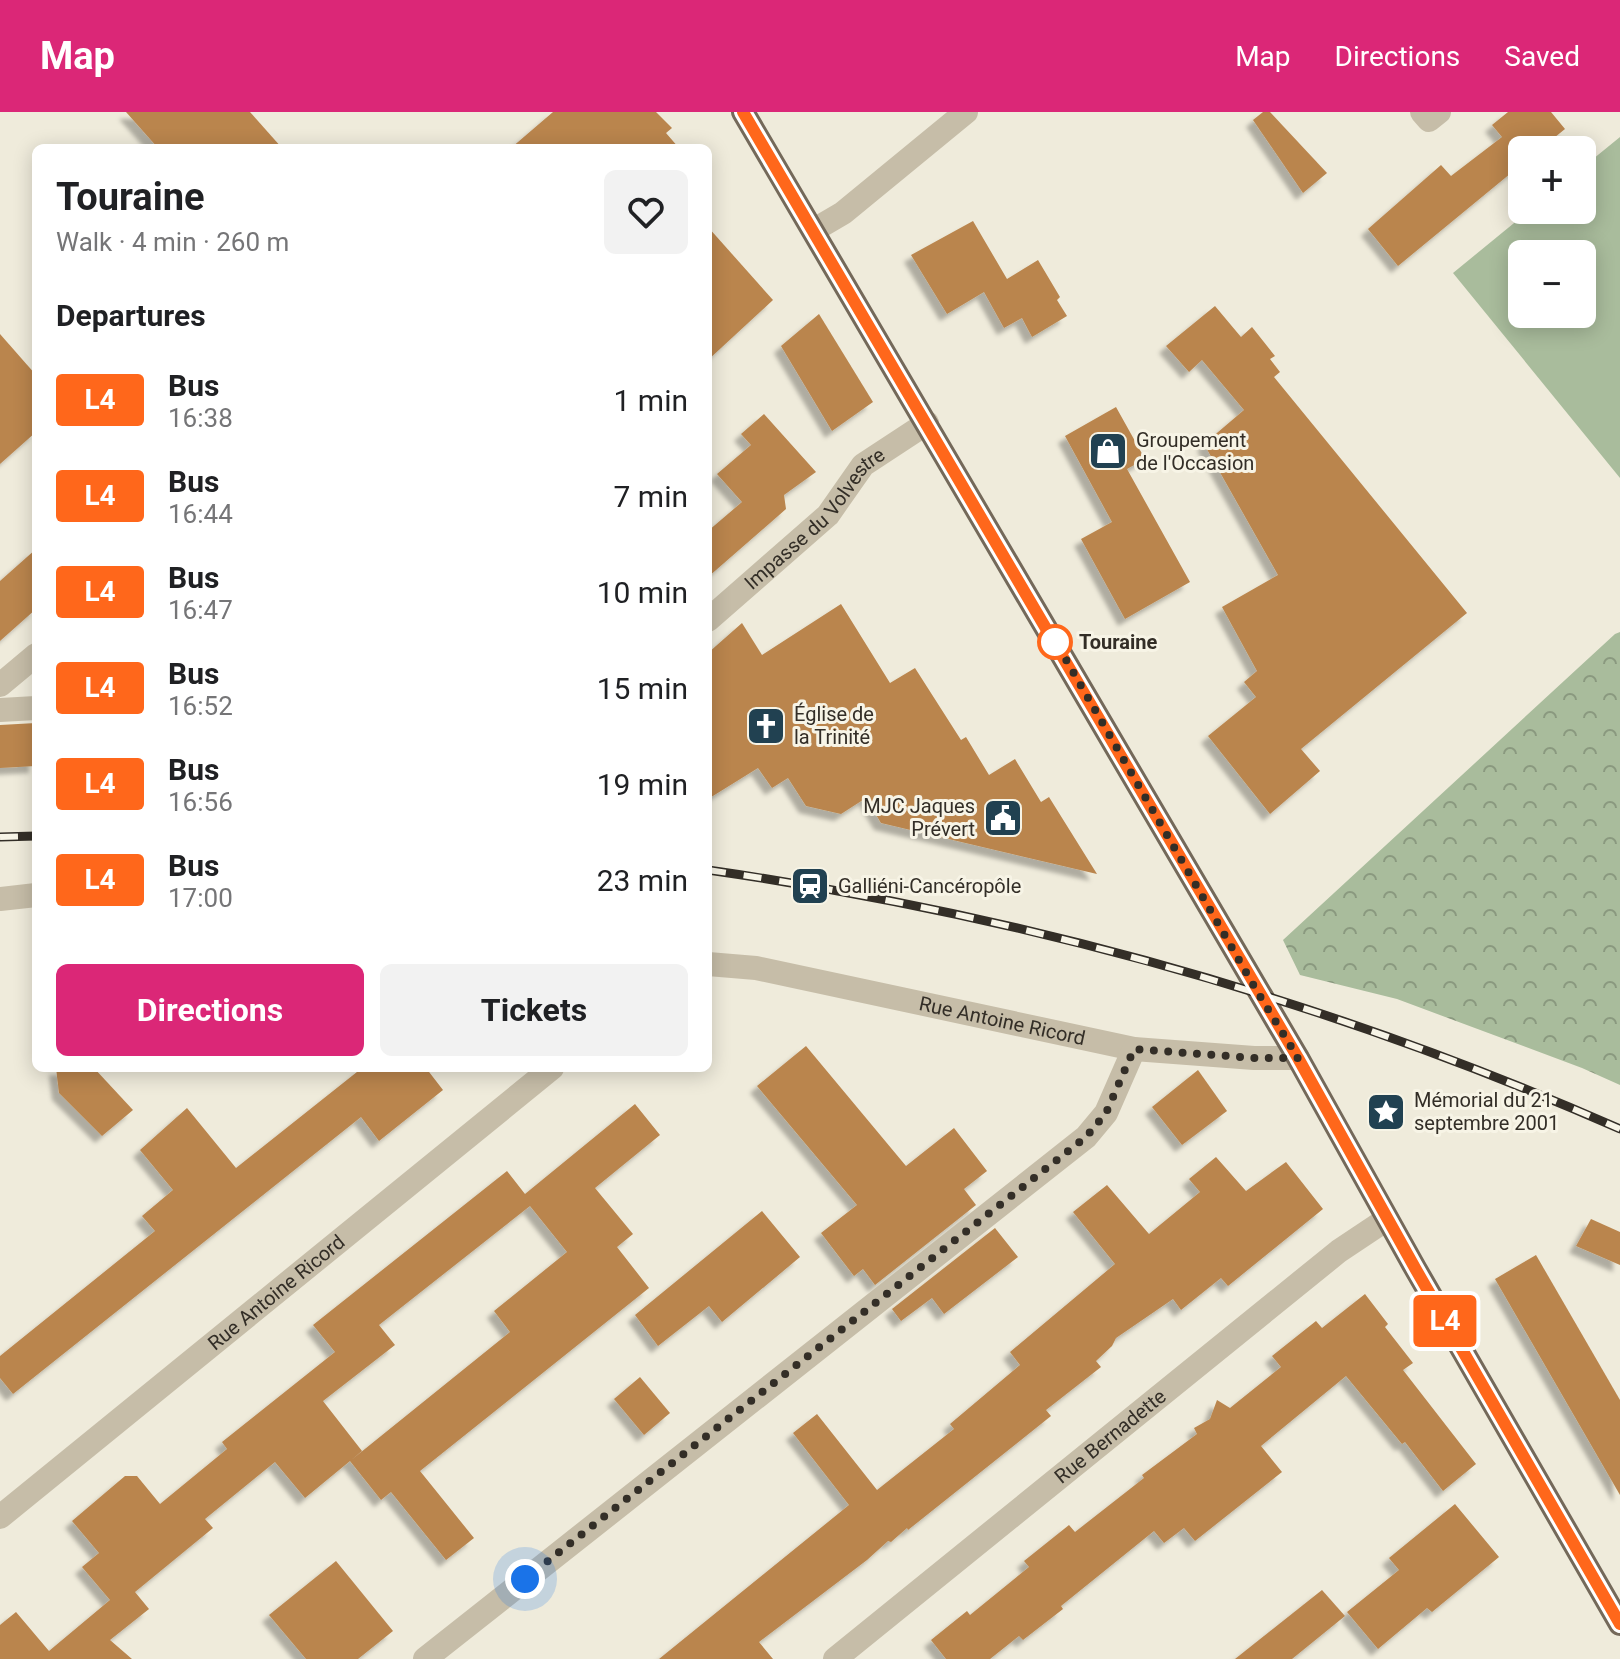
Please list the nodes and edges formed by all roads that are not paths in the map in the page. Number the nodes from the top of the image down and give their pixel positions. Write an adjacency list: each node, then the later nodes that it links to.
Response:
1 (743, 112): 5 (main road)
2 (966, 112): 5 (street)
3 (1422, 112): 4 (street)
4 (1439, 112)
5 (814, 230): 6 (main road)
6 (927, 423): 7 (street, Impasse du Volvestre); 16 (main road)
7 (712, 616)
8 (32, 658): 9 (street)
9 (0, 685)
10 (32, 708): 11 (street)
11 (0, 710)
12 (32, 895): 13 (street)
13 (0, 899)
14 (712, 964): 15 (street, Rue Antoine Ricord)
15 (1134, 1049): 16 (street, Rue Antoine Ricord); 21 (street)
16 (1298, 1058): 18 (main road)
17 (547, 1072): 19 (street, Rue Antoine Ricord)
18 (1387, 1219): 20 (main road); 22 (street, Rue Bernadette)
19 (0, 1517)
20 (1620, 1624)
21 (425, 1659)
22 (835, 1659)

